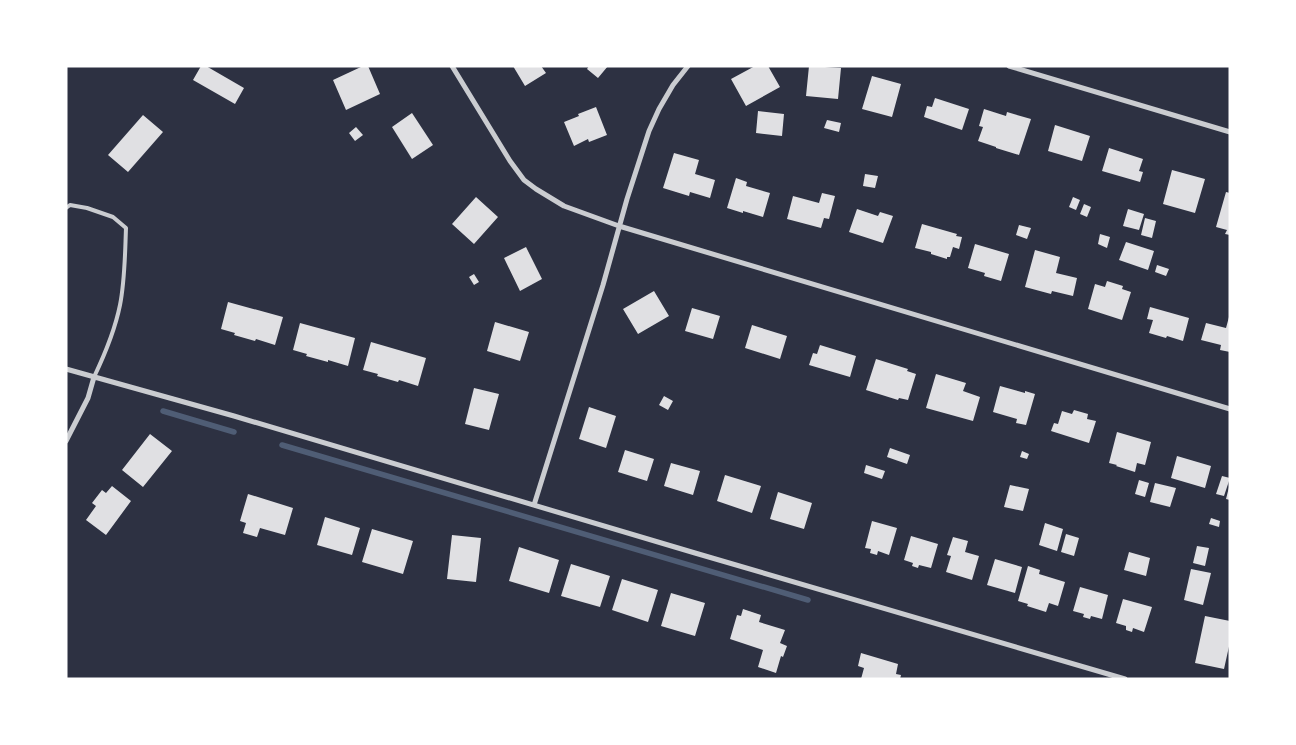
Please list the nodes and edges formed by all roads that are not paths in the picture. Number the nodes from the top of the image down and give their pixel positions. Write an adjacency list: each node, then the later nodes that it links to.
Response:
1 (452, 66): 6 (street)
2 (688, 66): 6 (street)
3 (1009, 66): 4 (street)
4 (1230, 132)
5 (66, 208): 8 (lane)
6 (619, 226): 9 (street); 11 (street)
7 (66, 369): 8 (street)
8 (94, 377): 10 (street); 11 (street)
9 (1230, 409)
10 (66, 442)
11 (534, 505): 12 (street)
12 (1124, 679)

